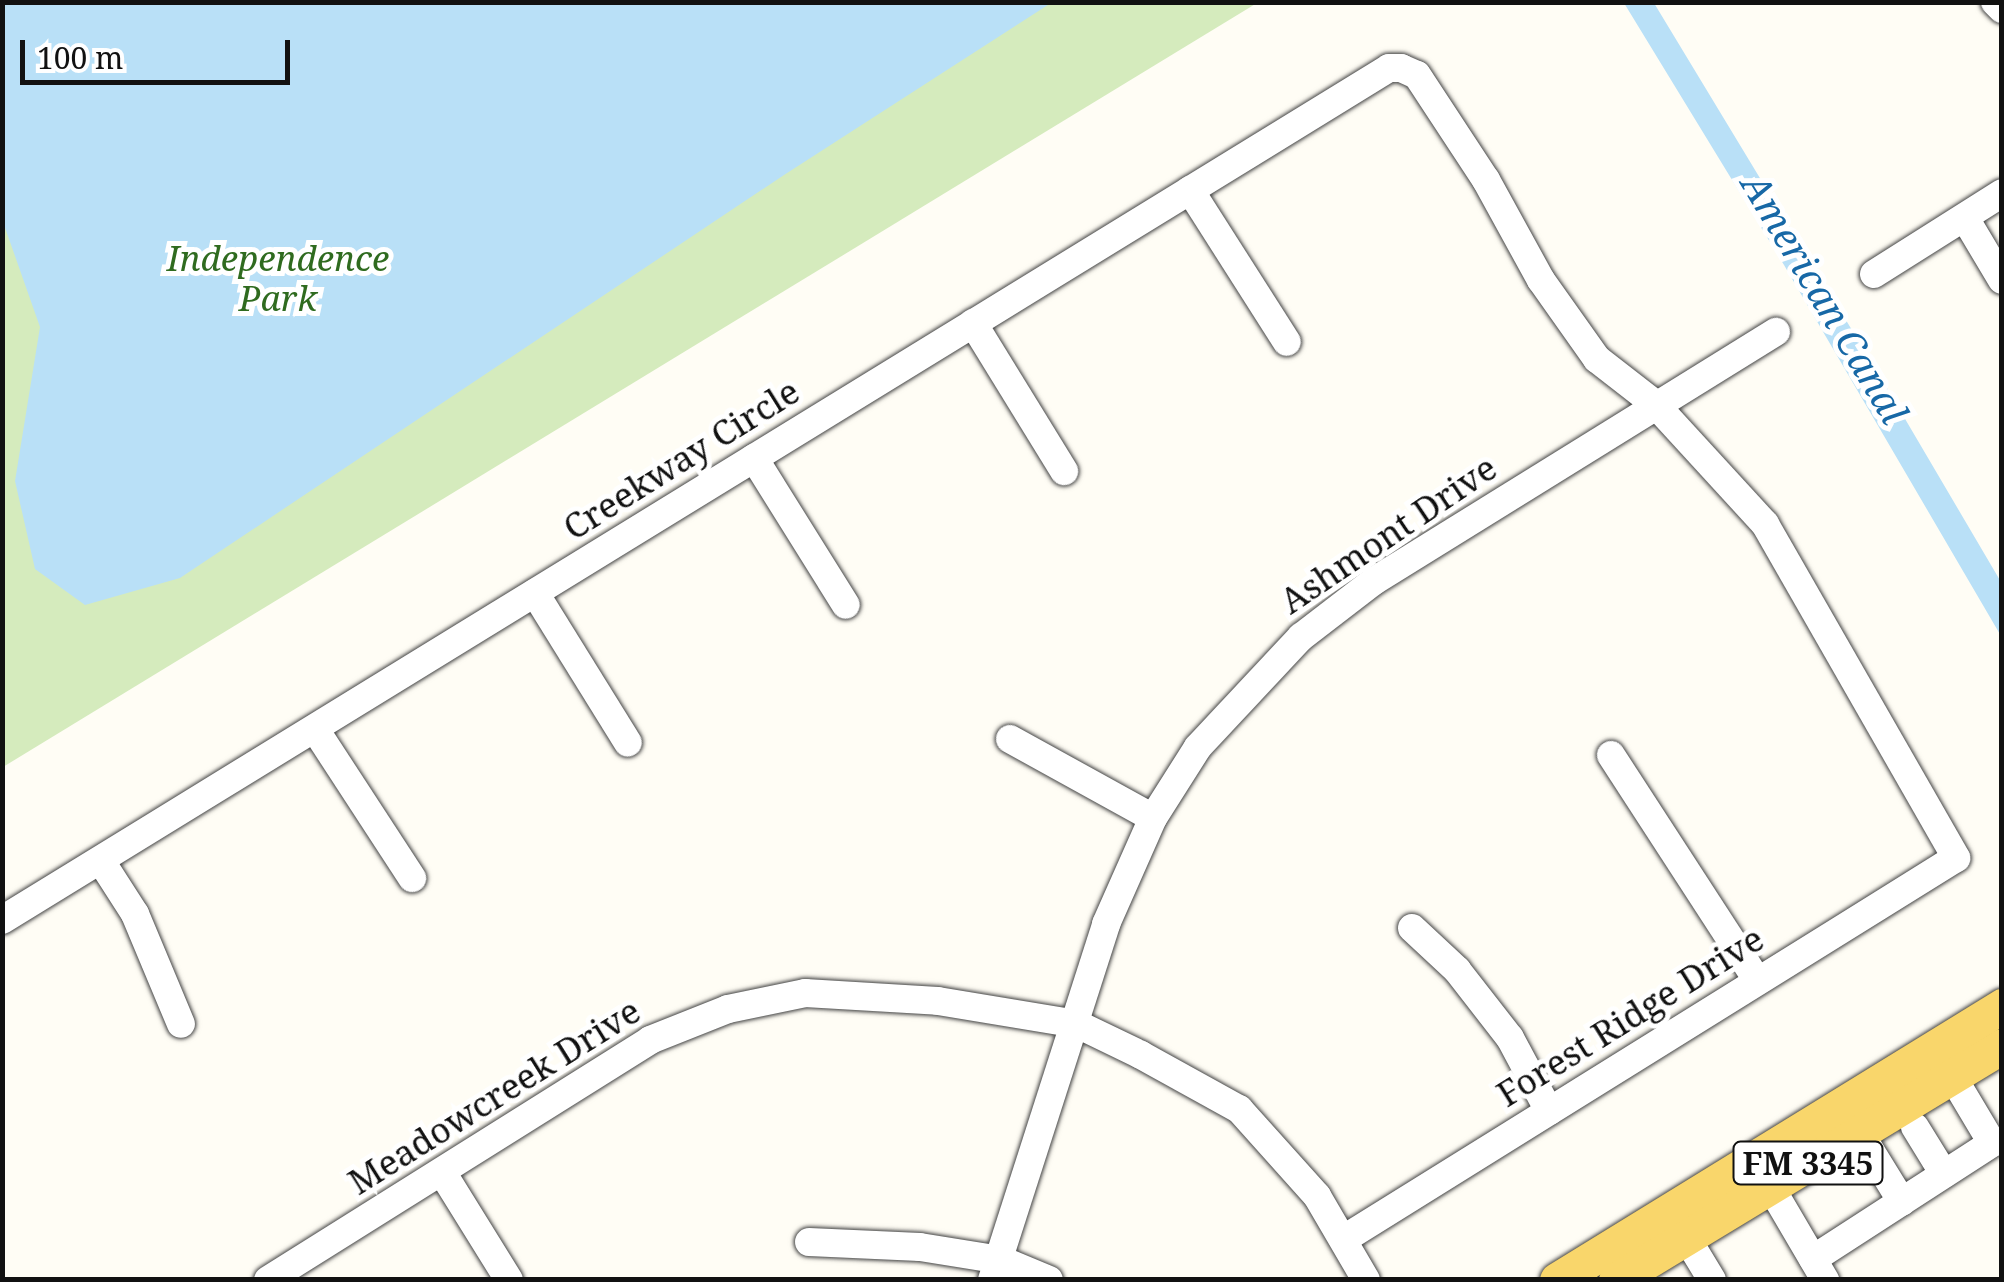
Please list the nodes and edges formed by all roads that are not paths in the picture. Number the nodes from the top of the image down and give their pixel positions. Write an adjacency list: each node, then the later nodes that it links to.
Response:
1 (1995, 2): 2 (street)
2 (2002, 9)
3 (1190, 190): 8 (street, Creekway Circle); 10 (street); 11 (street, Creekway Circle)
4 (2002, 193): 5 (street)
5 (1965, 218): 6 (street); 7 (street)
6 (1874, 274)
7 (2002, 280)
8 (973, 323): 12 (street, Creekway Circle); 13 (street)
9 (1776, 332): 11 (street, Ashmont Drive)
10 (1287, 342)
11 (1655, 404): 20 (street, Ashmont Drive); 25 (street, Forest Ridge Drive)
12 (754, 458): 14 (street, Creekway Circle); 15 (street)
13 (1064, 471)
14 (535, 593): 16 (street, Creekway Circle); 18 (street)
15 (846, 605)
16 (315, 729): 21 (street, Creekway Circle); 22 (street)
17 (1010, 739): 20 (street)
18 (628, 743)
19 (1611, 756): 25 (street)
20 (1153, 818): 28 (street, Ashmont Drive)
21 (100, 861): 23 (street, Creekway Circle); 27 (street)
22 (412, 878)
23 (2, 920)
24 (1412, 928): 31 (street)
25 (1756, 980): 31 (street, Forest Ridge Drive)
26 (2002, 1006): 35 (main road, FM 3345)
27 (181, 1024)
28 (1077, 1024): 34 (street, Meadowcreek Drive); 39 (street, Meadowcreek Drive); 42 (street, Ashmont Drive)
29 (2002, 1046): 30 (main road, FM 3345)
30 (1952, 1076): 33 (main road, FM 3345); 36 (street)
31 (1550, 1110): 39 (street, Forest Ridge Drive)
32 (1916, 1127): 36 (street)
33 (1859, 1132): 35 (main road, FM 3345); 37 (street)
34 (442, 1172): 43 (street, Meadowcreek Drive); 44 (street)
35 (1762, 1173): 38 (main road, FM 3345); 41 (street); 47 (main road, FM 3345)
36 (1944, 1174): 37 (street)
37 (1902, 1202): 41 (street)
38 (1686, 1236): 48 (main road, FM 3345); 49 (street)
39 (1344, 1239): 46 (street, Meadowcreek Drive)
40 (808, 1242): 42 (street)
41 (1819, 1269)
42 (997, 1270): 45 (street)
43 (268, 1280)
44 (510, 1280)
45 (1050, 1280)
46 (1366, 1280)
47 (1557, 1280)
48 (1616, 1280)
49 (1712, 1280)

